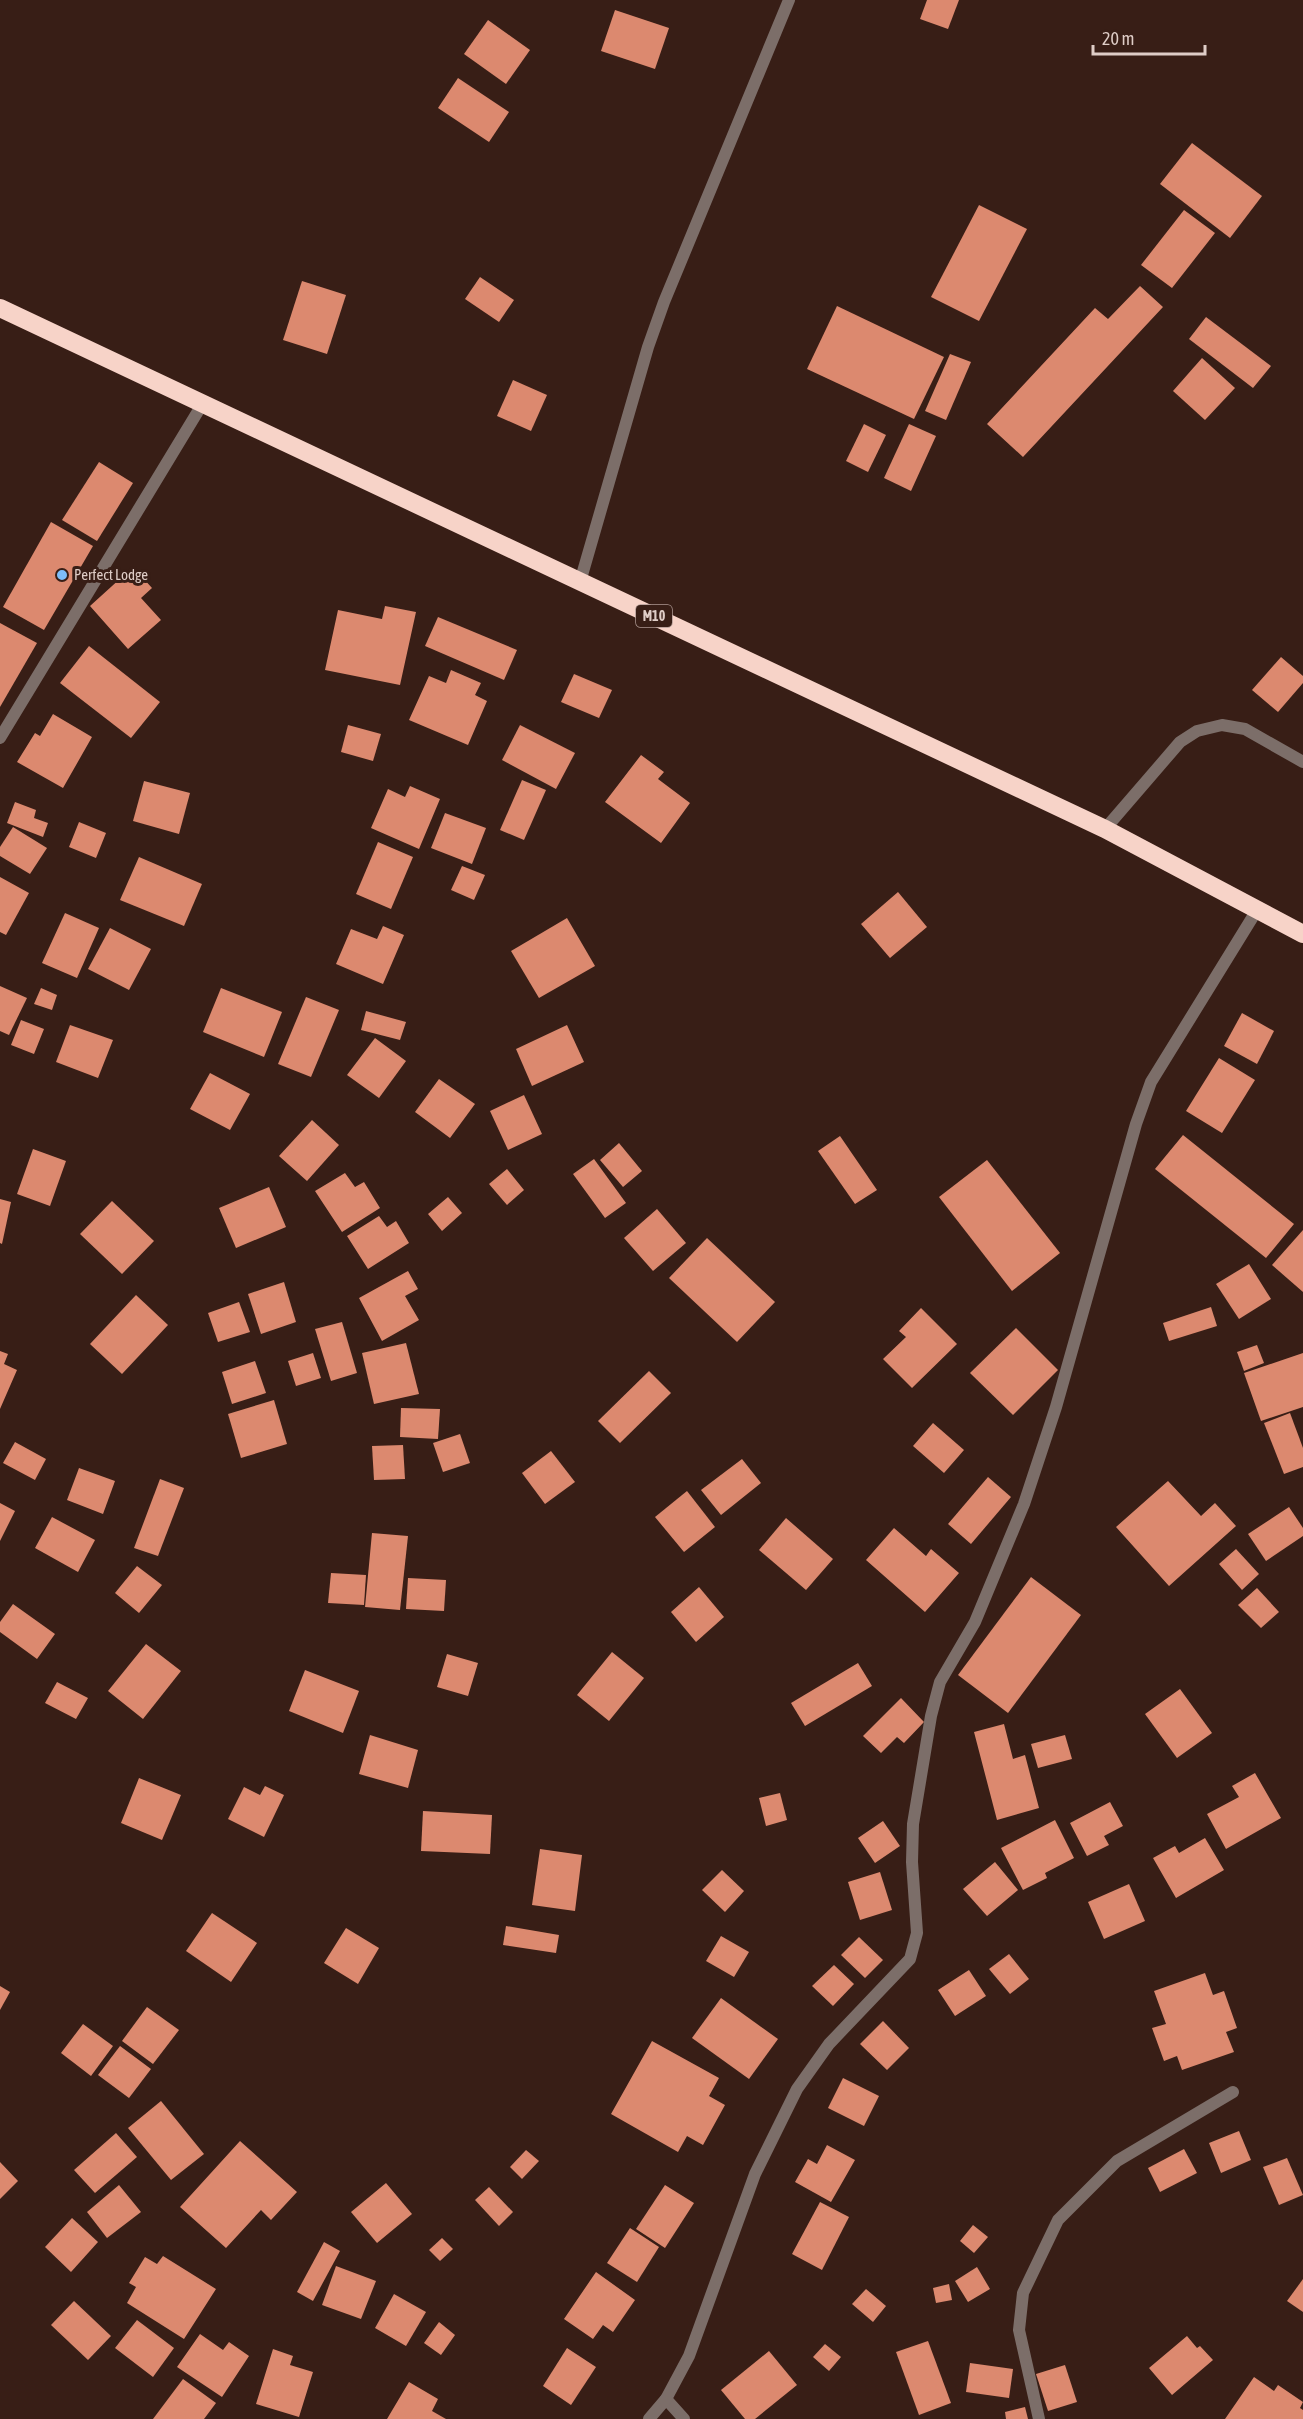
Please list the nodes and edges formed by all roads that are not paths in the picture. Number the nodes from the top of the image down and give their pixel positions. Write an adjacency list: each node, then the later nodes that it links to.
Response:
1 (789, 0): 4 (street)
2 (0, 308): 3 (highway, M10)
3 (203, 403): 4 (highway, M10); 5 (street)
4 (580, 582): 7 (highway, M10)
5 (0, 738)
6 (1303, 762): 7 (street)
7 (1105, 829): 8 (highway, M10)
8 (1257, 909): 9 (highway, M10); 11 (street)
9 (1303, 934)
10 (1233, 2092): 14 (street)
11 (666, 2399): 12 (street); 13 (street)
12 (649, 2419)
13 (684, 2419)
14 (1039, 2419)

